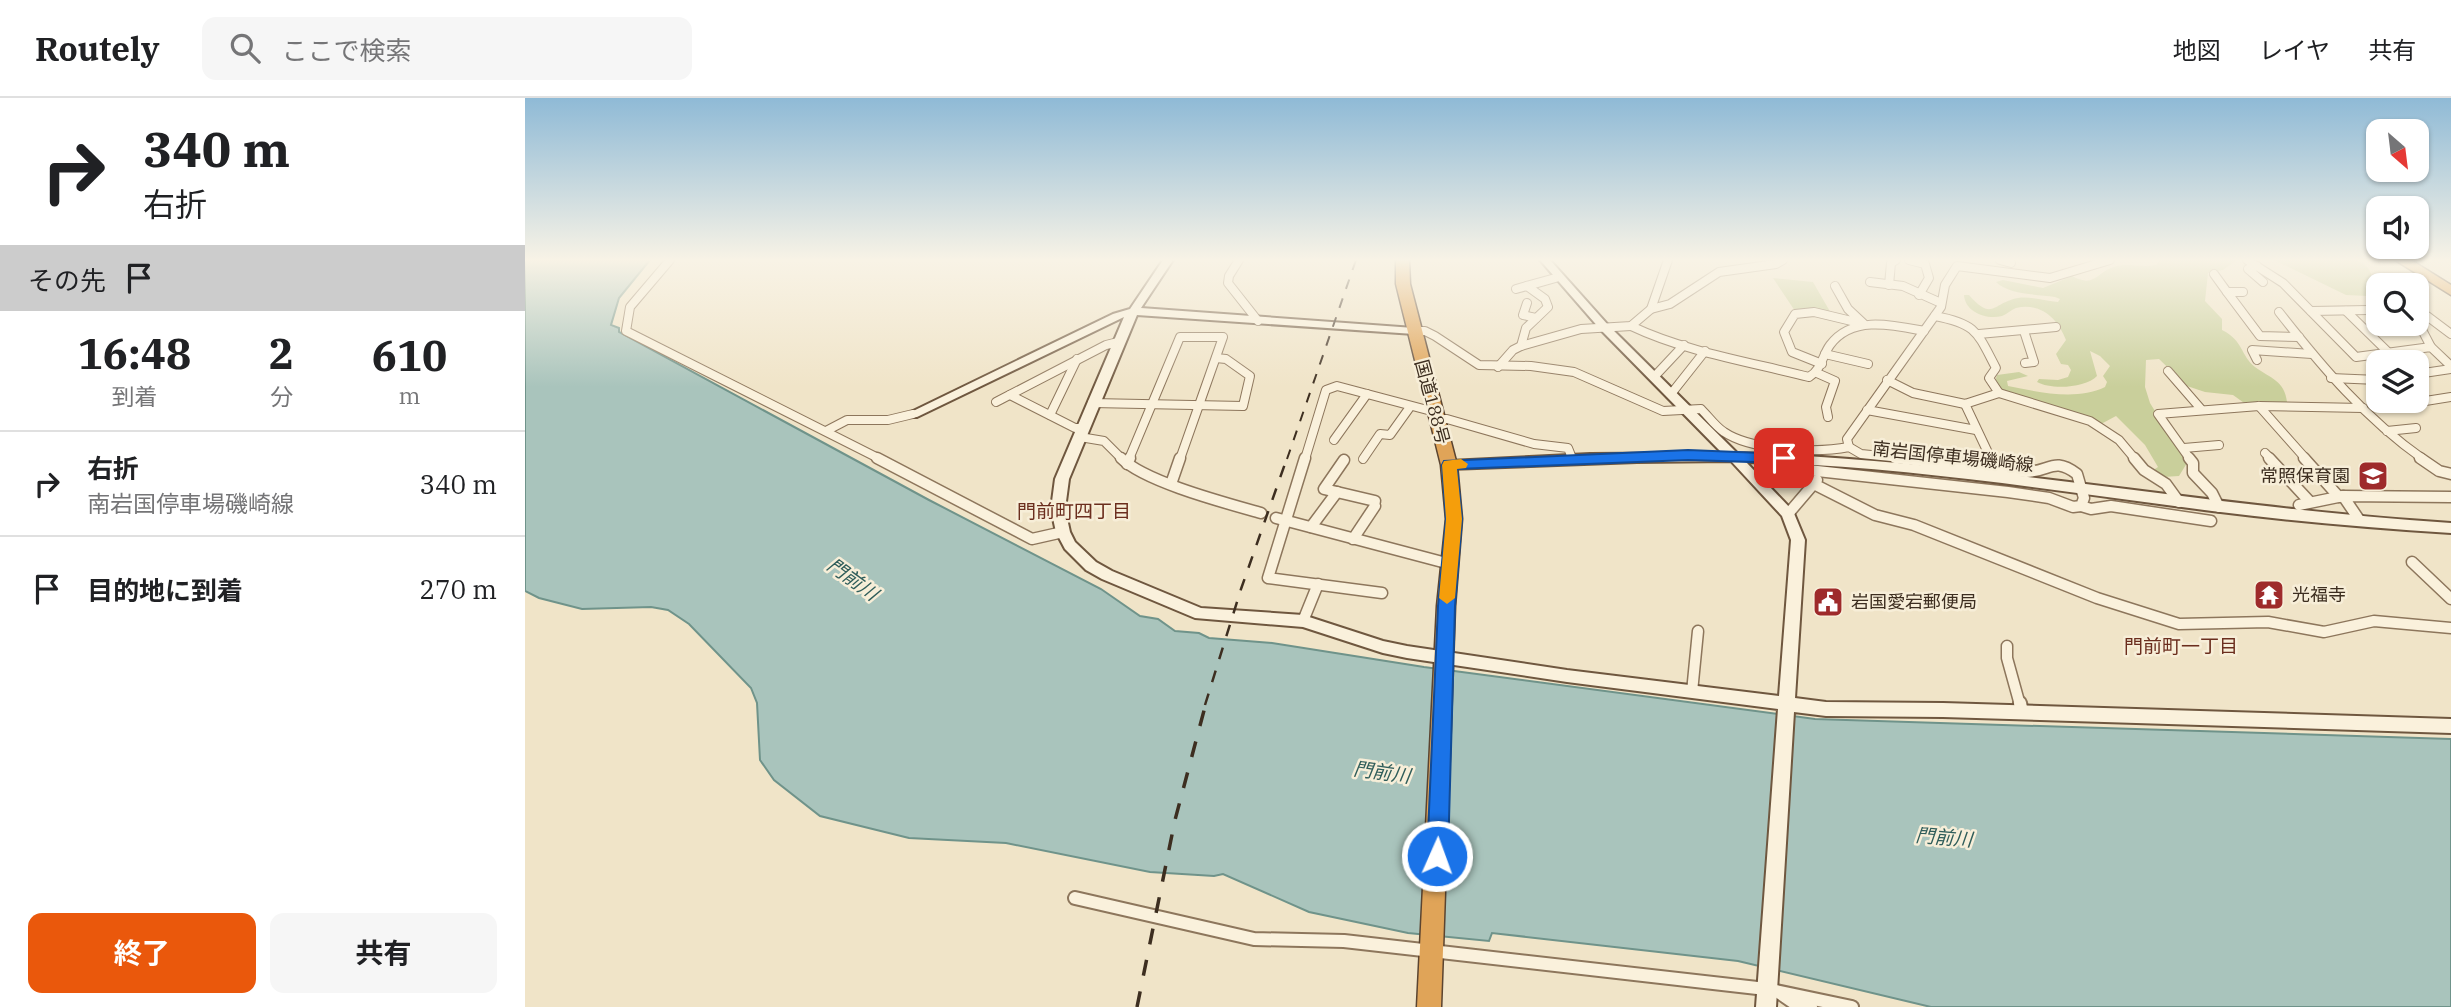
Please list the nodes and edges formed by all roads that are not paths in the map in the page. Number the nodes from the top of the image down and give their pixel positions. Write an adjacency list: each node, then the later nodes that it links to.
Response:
1 (634, 302): 85 (street)
2 (1139, 302): 16 (street)
3 (1243, 302): 23 (street)
4 (1407, 302): 28 (highway, 国道188号)
5 (1546, 302): 21 (street)
6 (1582, 302): 26 (street)
7 (1653, 302): 14 (street)
8 (1672, 302): 14 (street)
9 (1844, 302): 24 (street)
10 (2235, 302): 34 (street)
11 (2302, 302): 17 (street)
12 (1527, 303): 21 (street)
13 (1941, 303): 20 (street)
14 (1651, 309): 25 (street)
15 (2366, 310): 18 (street)
16 (1133, 311): 23 (street); 35 (street); 79 (street)
17 (2311, 311): 18 (street); 44 (street)
18 (2346, 311): 39 (street)
19 (2279, 312): 34 (street)
20 (1935, 316): 29 (street); 31 (street)
21 (1536, 318): 37 (street)
22 (2429, 318): 32 (street)
23 (1258, 321): 28 (street)
24 (1864, 324): 29 (street); 42 (street); 49 (street)
25 (1631, 326): 26 (street); 36 (street)
26 (1604, 327): 37 (street); 56 (street)
27 (2056, 327): 30 (street)
28 (1414, 331): 51 (street); 81 (highway, 国道188号)
29 (1924, 331): 58 (street)
30 (2024, 331): 31 (street); 48 (street)
31 (1979, 334): 61 (street)
32 (2451, 334)
33 (2425, 336): 38 (street)
34 (2299, 337): 43 (street)
35 (1118, 342): 45 (street); 68 (street)
36 (1684, 345): 41 (street); 56 (street)
37 (1521, 346): 51 (street)
38 (2431, 347): 40 (street); 52 (street)
39 (2386, 350)
40 (2405, 350)
41 (1705, 351): 55 (street); 63 (street)
42 (1825, 354): 49 (street); 50 (street)
43 (2312, 354): 47 (street); 57 (street)
44 (2366, 355)
45 (1077, 359): 60 (street); 80 (street)
46 (1216, 359): 69 (street); 72 (street); 72 (street)
47 (2257, 360)
48 (2025, 363)
49 (1822, 364): 55 (street)
50 (1868, 364)
51 (1498, 367): 77 (street)
52 (2451, 367): 54 (street)
53 (2168, 371): 76 (street)
54 (2429, 372)
55 (1817, 373): 82 (street)
56 (1654, 377): 63 (street)
57 (2331, 378): 59 (street); 75 (street)
58 (1887, 380): 71 (street); 78 (street)
59 (2366, 381)
60 (1031, 383): 64 (street); 70 (street)
61 (1999, 393): 71 (street); 109 (street)
62 (1367, 394): 74 (street); 88 (street); 116 (street)
63 (1671, 394): 77 (street)
64 (1010, 395): 67 (street); 70 (street)
65 (2451, 397): 66 (street)
66 (2429, 400)
67 (996, 402)
68 (1092, 403): 69 (street); 87 (street)
69 (1151, 403): 72 (street); 97 (street)
70 (1027, 404): 80 (street)
71 (1965, 404): 84 (street)
72 (1199, 405): 102 (street)
73 (2259, 406): 75 (street); 76 (street); 107 (street)
74 (1410, 407): 81 (street); 95 (street)
75 (2363, 408): 86 (street)
76 (2201, 409): 91 (street)
77 (1687, 410): 90 (street); 93 (street)
78 (1867, 410): 84 (street); 90 (street)
79 (913, 414): 85 (street)
80 (1050, 415): 87 (street)
81 (1436, 416): 94 (street); 98 (highway, 国道188号)
82 (1828, 417)
83 (2416, 428): 86 (street)
84 (1976, 430): 99 (street)
85 (826, 431): 121 (street)
86 (2387, 431): 101 (street)
87 (1082, 432): 97 (street); 121 (street)
88 (1334, 440)
89 (2219, 445): 91 (street)
90 (1849, 447): 99 (street)
91 (2183, 447): 113 (street)
92 (2265, 453): 110 (street)
93 (1734, 457): 94 (street, 南岩国停車場磯崎線); 105 (street, 南岩国停車場磯崎線); 115 (street)
94 (1572, 458): 98 (street, 南岩国停車場磯崎線)
95 (1363, 459)
96 (1344, 460): 106 (street)
97 (1127, 464): 102 (street)
98 (1449, 465): 124 (highway, 国道188号)
99 (1995, 467): 105 (street)
100 (1824, 471): 103 (street); 103 (street); 112 (street)
101 (2448, 474): 104 (street)
102 (1171, 484): 114 (street)
103 (1813, 484): 115 (street); 129 (street)
104 (2451, 485)
105 (2081, 489): 109 (street, 南岩国停車場磯崎線); 112 (street)
106 (1337, 492): 119 (street); 122 (street)
107 (2341, 497): 108 (street); 110 (street); 118 (street)
108 (2451, 497)
109 (2179, 502): 113 (street, 南岩国停車場磯崎線)
110 (2310, 502): 111 (street)
111 (2298, 505)
112 (2081, 506): 117 (street)
113 (2219, 507): 118 (street, 南岩国停車場磯崎線)
114 (1261, 513)
115 (1789, 514): 134 (street)
116 (1281, 519): 119 (street); 125 (street)
117 (2211, 521)
118 (2360, 521): 120 (street, 南岩国停車場磯崎線)
119 (1311, 527): 122 (street)
120 (2451, 528)
121 (1063, 533): 128 (street)
122 (1353, 539): 124 (street)
123 (2411, 562): 127 (street)
124 (1450, 564): 132 (highway, 国道188号)
125 (1318, 584): 126 (street); 128 (street)
126 (1382, 593)
127 (2451, 598)
128 (1303, 621): 132 (street)
129 (2451, 628)
130 (1698, 631): 133 (street)
131 (2007, 646): 135 (street)
132 (1445, 661): 133 (street); 138 (highway, 国道188号)
133 (1692, 692): 134 (street)
134 (1786, 707): 135 (street); 139 (street)
135 (2022, 712): 136 (street)
136 (2451, 726)
137 (1075, 898): 138 (street)
138 (1433, 944): 139 (street); 140 (highway, 国道188号)
139 (1769, 991): 141 (street); 142 (street)
140 (1430, 1007)
141 (1811, 1007)
142 (1852, 1007)

